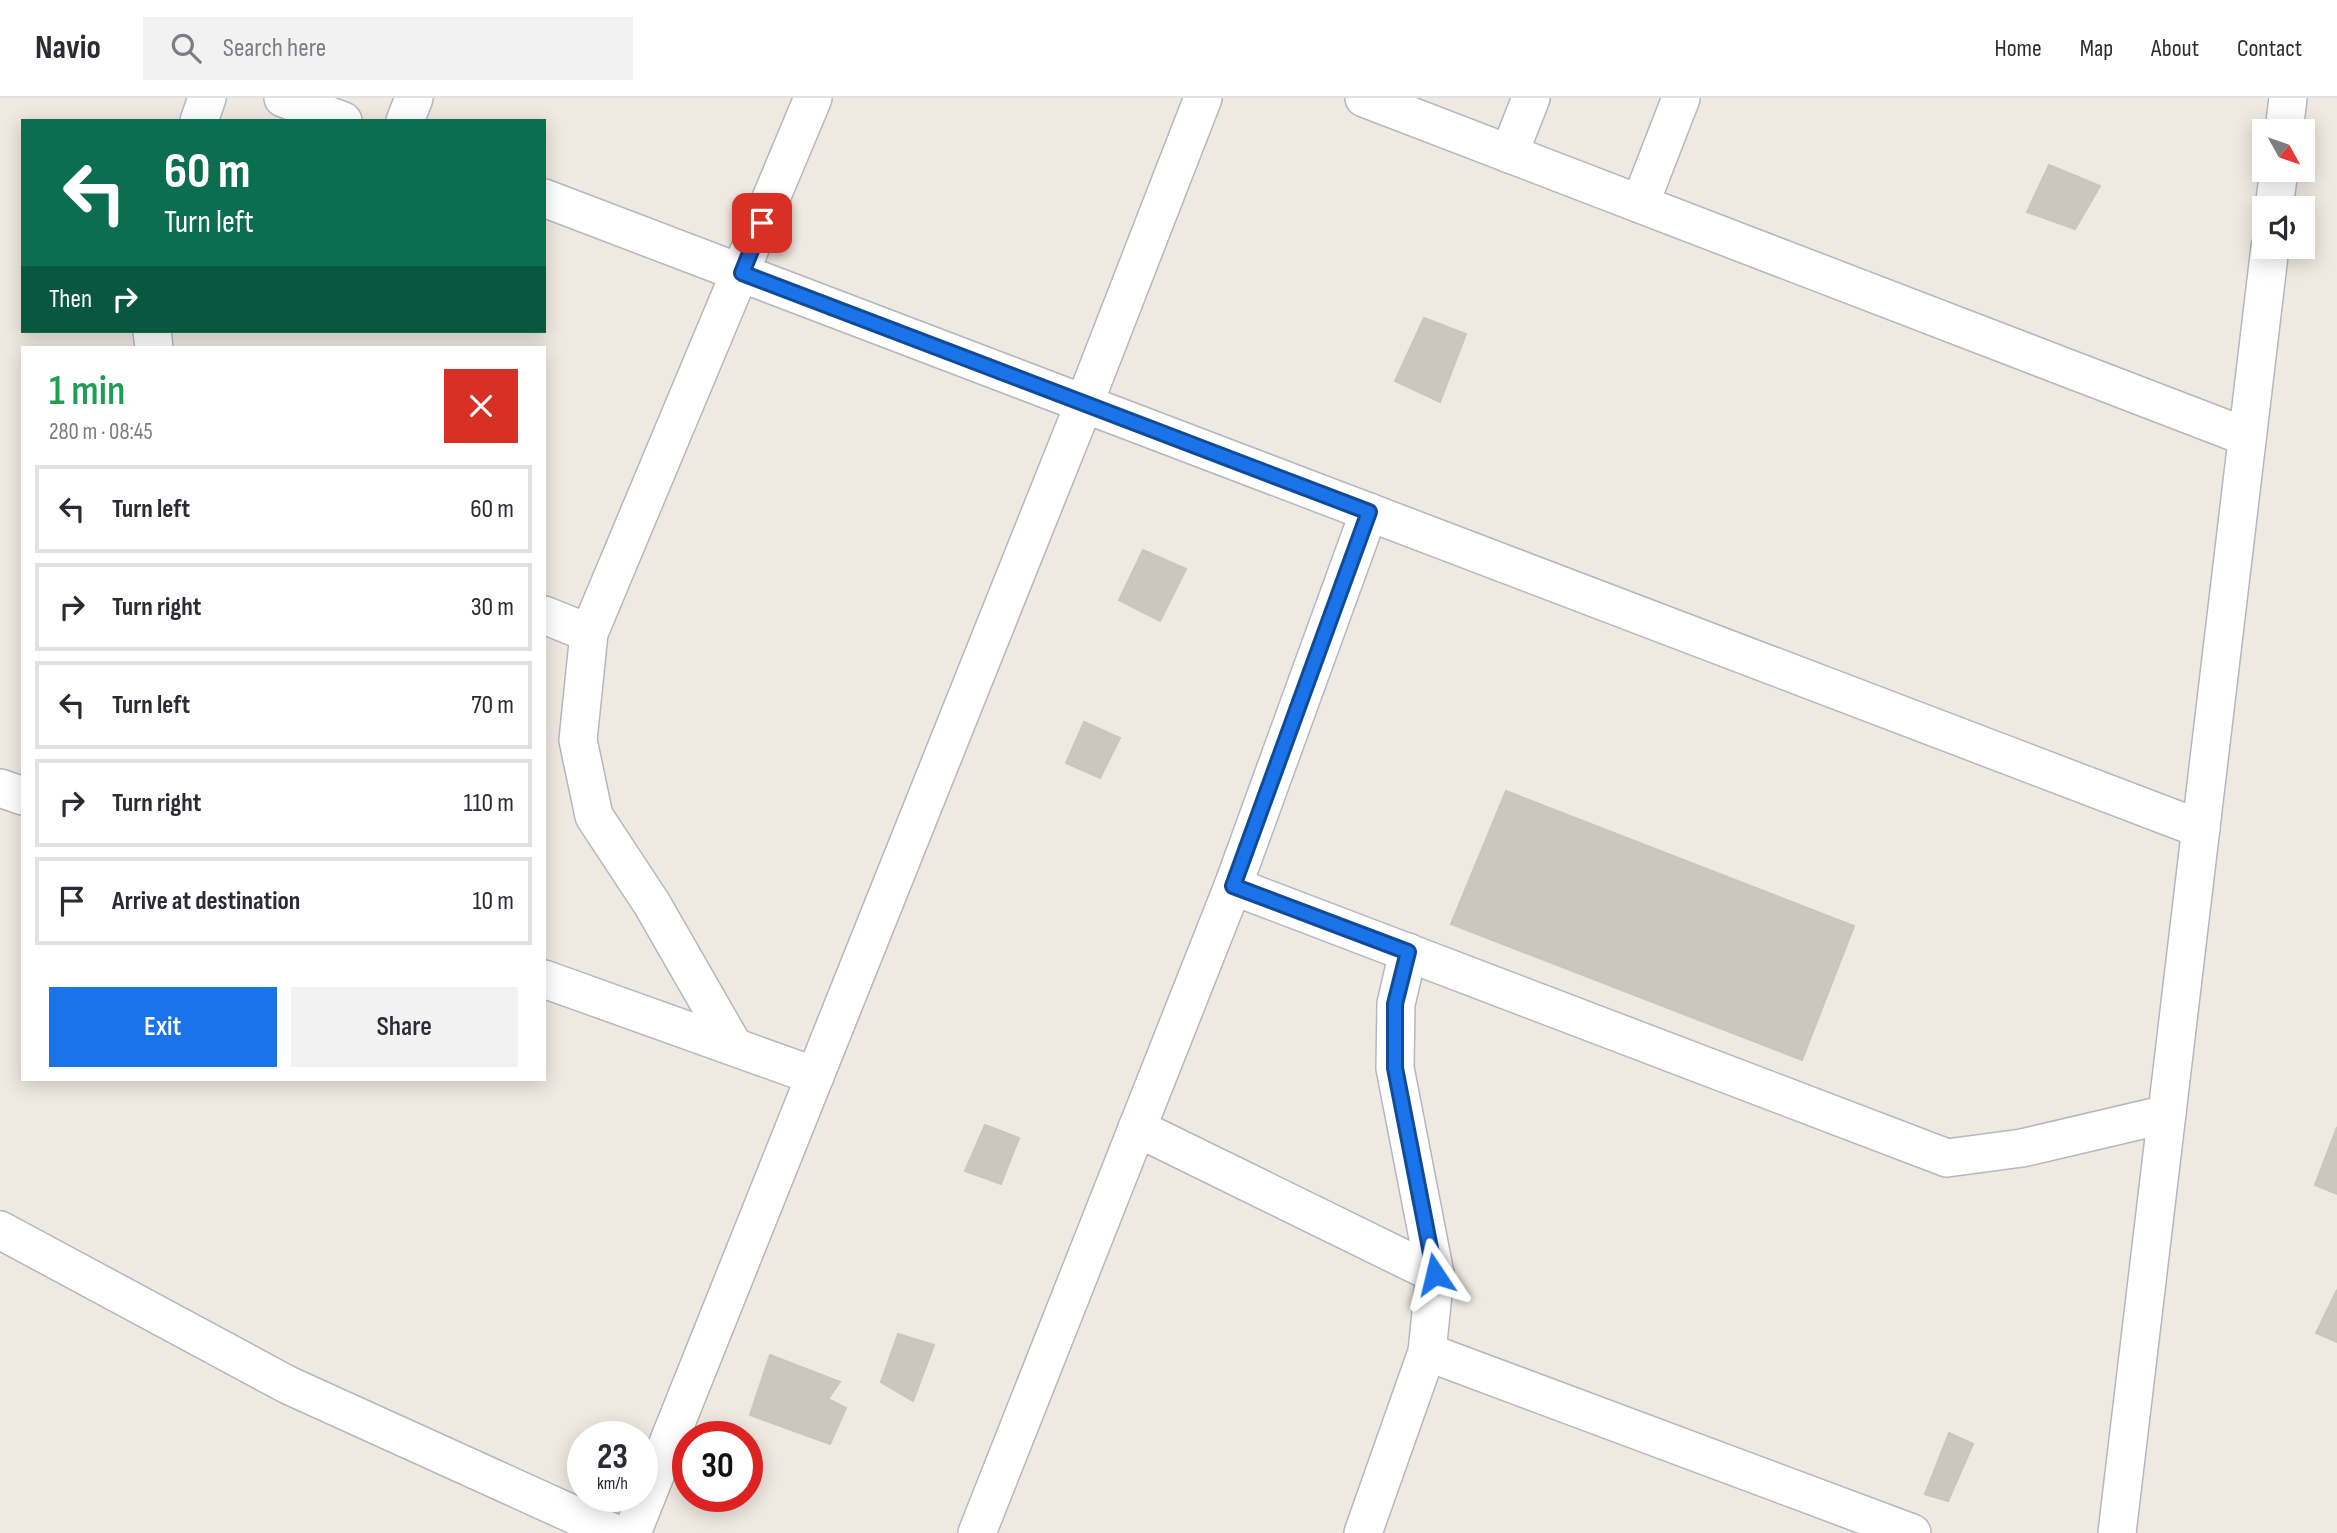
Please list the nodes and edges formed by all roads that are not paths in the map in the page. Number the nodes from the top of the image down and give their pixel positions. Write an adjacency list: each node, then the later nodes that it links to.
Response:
1 (206, 98): 10 (street)
2 (283, 98): 11 (street)
3 (414, 98): 12 (street)
4 (813, 98): 18 (street)
5 (1203, 98): 19 (street)
6 (1364, 98): 14 (street)
7 (1531, 98): 14 (street)
8 (1681, 98): 16 (street)
9 (2288, 98): 13 (street)
10 (200, 119)
11 (338, 119)
12 (406, 119)
13 (2285, 119)
14 (1510, 154): 16 (street)
15 (546, 199): 18 (street)
16 (1640, 204): 20 (street)
17 (2269, 259): 20 (street)
18 (742, 273): 19 (street); 23 (street)
19 (1084, 404): 21 (street); 31 (street)
20 (2247, 437): 26 (street)
21 (1369, 512): 26 (street); 27 (street)
22 (546, 616): 23 (street)
23 (589, 633): 30 (street)
24 (0, 788): 25 (street)
25 (21, 795)
26 (2201, 830): 32 (street)
27 (1233, 886): 28 (street); 33 (street)
28 (1408, 952): 32 (street); 35 (street)
29 (546, 980): 30 (street)
30 (733, 1045): 31 (street)
31 (815, 1076): 38 (street)
32 (2167, 1114): 42 (street)
33 (1137, 1128): 35 (street); 39 (street)
34 (0, 1230): 37 (street)
35 (1435, 1274): 36 (street)
36 (1427, 1352): 40 (street); 41 (street)
37 (614, 1533)
38 (632, 1533)
39 (977, 1533)
40 (1363, 1533)
41 (1913, 1533)
42 (2117, 1533)

